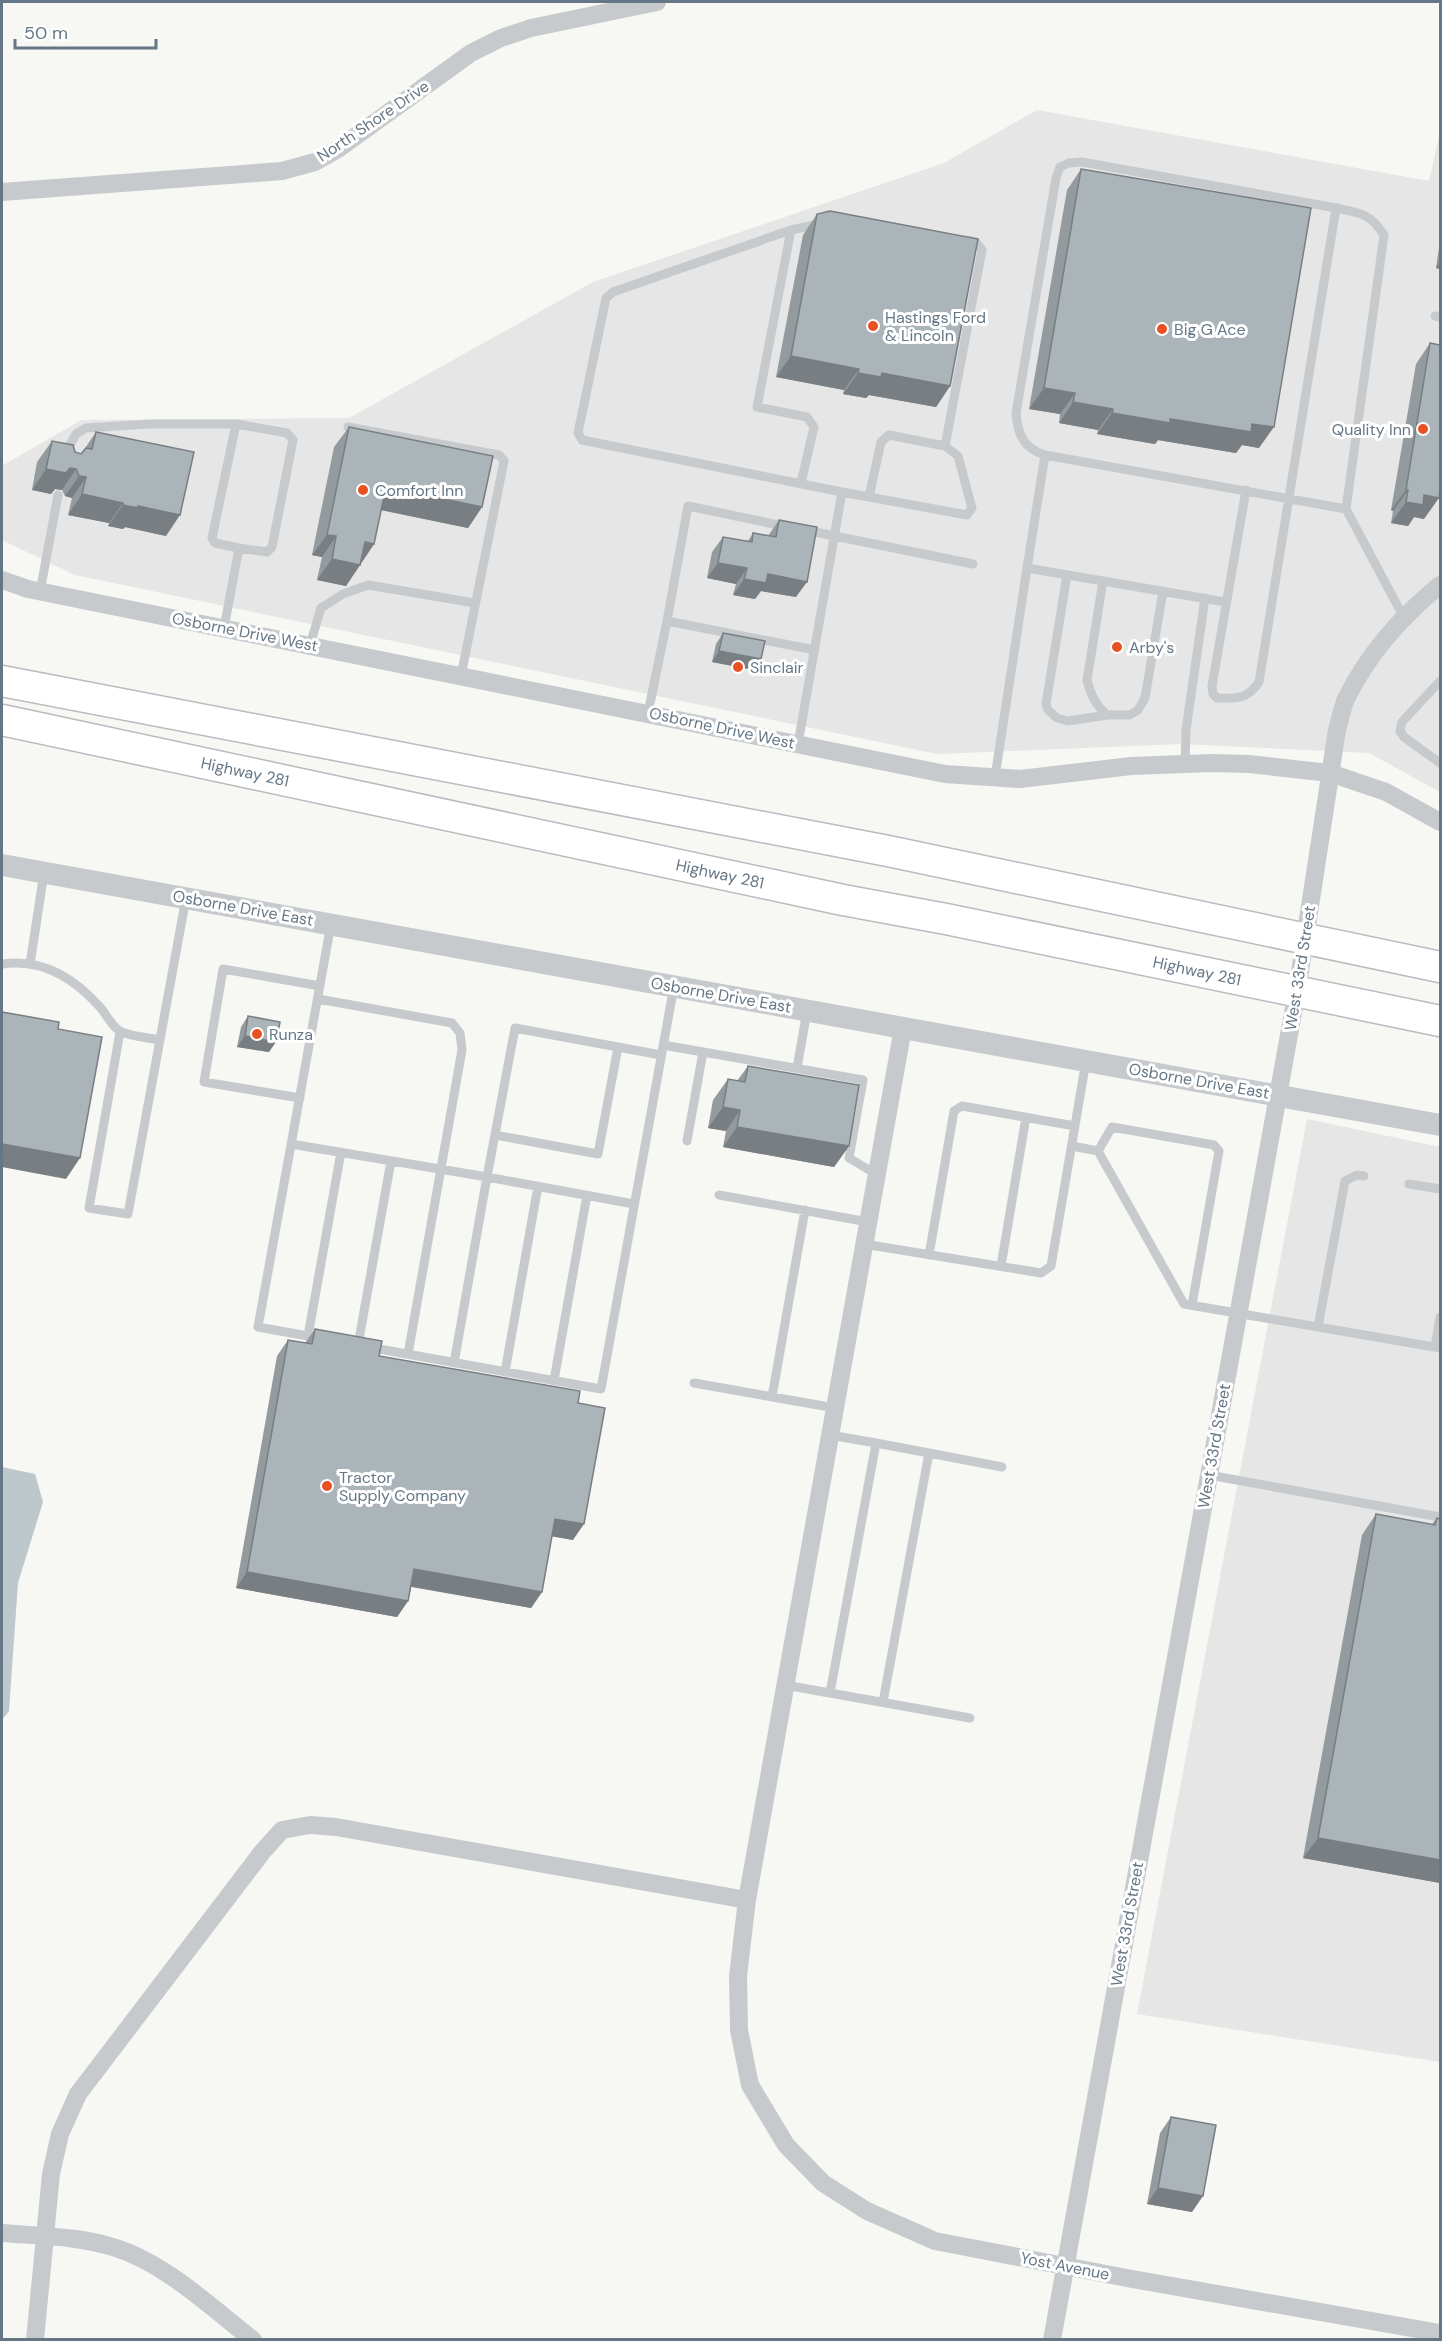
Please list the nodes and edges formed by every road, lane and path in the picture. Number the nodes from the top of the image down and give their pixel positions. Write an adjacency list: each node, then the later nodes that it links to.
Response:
1 (657, 2): 2 (street, North Shore Drive)
2 (2, 192)
3 (1336, 208): 10 (lane); 17 (lane); 18 (lane)
4 (831, 222): 5 (lane)
5 (791, 230): 12 (lane); 12 (lane)
6 (954, 238): 9 (lane)
7 (236, 424): 11 (lane); 20 (lane); 20 (lane)
8 (348, 427): 31 (lane)
9 (945, 446): 16 (lane); 16 (lane)
10 (1045, 455): 13 (lane); 22 (lane)
11 (64, 468)
12 (801, 483): 14 (lane)
13 (1246, 490): 17 (lane); 30 (lane)
14 (842, 492): 16 (lane); 19 (lane)
15 (58, 495): 28 (lane)
16 (869, 497)
17 (1289, 498): 18 (lane); 30 (lane)
18 (1346, 508): 32 (lane)
19 (834, 536): 21 (lane); 33 (lane); 36 (lane)
20 (239, 548): 34 (lane)
21 (973, 564)
22 (1027, 568): 23 (lane); 47 (lane)
23 (1067, 574): 25 (lane); 41 (lane)
24 (2, 579): 28 (street, Osborne Drive West)
25 (1103, 581): 27 (lane); 41 (lane)
26 (1440, 585): 32 (street, West 33rd Street)
27 (1163, 591): 29 (lane); 41 (lane)
28 (40, 592): 34 (street, Osborne Drive West)
29 (1205, 598): 30 (lane); 45 (lane)
30 (1225, 602)
31 (475, 603): 35 (lane); 37 (lane)
32 (1404, 618): 46 (street, West 33rd Street)
33 (668, 621): 36 (lane); 40 (lane)
34 (224, 628): 35 (street, Osborne Drive West)
35 (310, 645): 37 (street, Osborne Drive West)
36 (815, 650): 43 (lane)
37 (461, 676): 40 (street, Osborne Drive West)
38 (2, 681): 53 (highway)
39 (1440, 681): 44 (lane)
40 (648, 713): 43 (street, Osborne Drive West)
41 (1107, 715)
42 (2, 720): 59 (highway, Highway 281)
43 (798, 744): 47 (street, Osborne Drive West)
44 (1440, 763)
45 (1185, 764): 46 (street, Osborne Drive West); 47 (street, Osborne Drive West)
46 (1330, 773): 48 (street, Osborne Drive West); 53 (street, West 33rd Street)
47 (995, 777)
48 (1440, 822)
49 (2, 865): 50 (street, Osborne Drive East)
50 (44, 873): 51 (street, Osborne Drive East); 55 (lane)
51 (186, 898): 52 (street, Osborne Drive East); 65 (lane)
52 (331, 924): 57 (lane); 58 (street, Osborne Drive East)
53 (1305, 939): 56 (highway); 59 (street, West 33rd Street)
54 (2, 964): 55 (lane)
55 (30, 964): 64 (lane)
56 (1440, 967)
57 (320, 986): 60 (lane); 72 (lane)
58 (674, 986): 61 (street, Osborne Drive East); 67 (lane)
59 (1297, 991): 62 (highway, Highway 281); 71 (street, West 33rd Street)
60 (318, 999): 72 (lane); 83 (lane)
61 (807, 1011): 63 (street, Osborne Drive East); 70 (lane)
62 (1440, 1021)
63 (903, 1028): 69 (street, Osborne Drive East); 84 (street, Yost Avenue)
64 (120, 1032): 65 (lane); 65 (lane)
65 (160, 1040)
66 (618, 1047): 67 (lane); 76 (lane); 76 (lane)
67 (662, 1050): 68 (lane); 92 (lane)
68 (703, 1052): 70 (lane); 77 (lane)
69 (1086, 1061): 71 (street, Osborne Drive East); 75 (lane)
70 (797, 1068): 84 (lane)
71 (1278, 1095): 74 (street, Osborne Drive East); 99 (street, West 33rd Street)
72 (300, 1098): 78 (lane)
73 (1026, 1117): 75 (lane); 96 (lane); 97 (lane)
74 (1440, 1125)
75 (1075, 1126): 79 (lane)
76 (495, 1135): 86 (lane)
77 (687, 1141)
78 (291, 1144): 81 (lane); 102 (lane)
79 (1072, 1146): 80 (lane); 97 (lane)
80 (1098, 1151): 98 (lane); 98 (lane)
81 (341, 1152): 82 (lane); 102 (lane)
82 (391, 1161): 83 (lane); 105 (lane)
83 (441, 1169): 86 (lane); 105 (lane)
84 (876, 1174): 94 (street, Yost Avenue)
85 (1365, 1176): 101 (lane)
86 (487, 1177): 88 (lane); 106 (lane)
87 (1409, 1184): 89 (lane)
88 (538, 1186): 90 (lane); 107 (lane)
89 (1440, 1189)
90 (587, 1195): 92 (lane); 108 (lane)
91 (719, 1195): 93 (lane)
92 (634, 1204): 108 (lane)
93 (805, 1210): 94 (lane); 110 (lane)
94 (868, 1222): 95 (street, Yost Avenue)
95 (864, 1244): 96 (lane); 111 (street, Yost Avenue)
96 (929, 1255): 97 (lane)
97 (1001, 1266)
98 (1192, 1305): 99 (lane)
99 (1238, 1313): 101 (lane); 116 (street, West 33rd Street)
100 (1440, 1317): 104 (lane)
101 (1318, 1327): 104 (lane)
102 (308, 1336): 103 (lane)
103 (328, 1340)
104 (1438, 1348)
105 (408, 1354): 106 (lane)
106 (454, 1363): 107 (lane)
107 (505, 1372): 108 (lane)
108 (554, 1380)
109 (694, 1383): 110 (lane)
110 (772, 1397): 111 (lane)
111 (835, 1408): 112 (street, Yost Avenue)
112 (830, 1435): 113 (lane); 118 (street, Yost Avenue)
113 (876, 1443): 114 (lane); 119 (lane)
114 (929, 1453): 115 (lane); 120 (lane)
115 (1002, 1467)
116 (1209, 1474): 117 (lane); 125 (street, West 33rd Street)
117 (1440, 1517)
118 (785, 1685): 119 (lane); 122 (street, Yost Avenue)
119 (830, 1693): 120 (lane)
120 (883, 1702): 121 (lane)
121 (970, 1718)
122 (747, 1900): 124 (street); 125 (street, Yost Avenue)
123 (2, 2233): 124 (street)
124 (45, 2237): 127 (street); 128 (street)
125 (1065, 2266): 126 (street, Yost Avenue); 129 (street, West 33rd Street)
126 (1440, 2333)
127 (35, 2340)
128 (253, 2340)
129 (1052, 2340)

